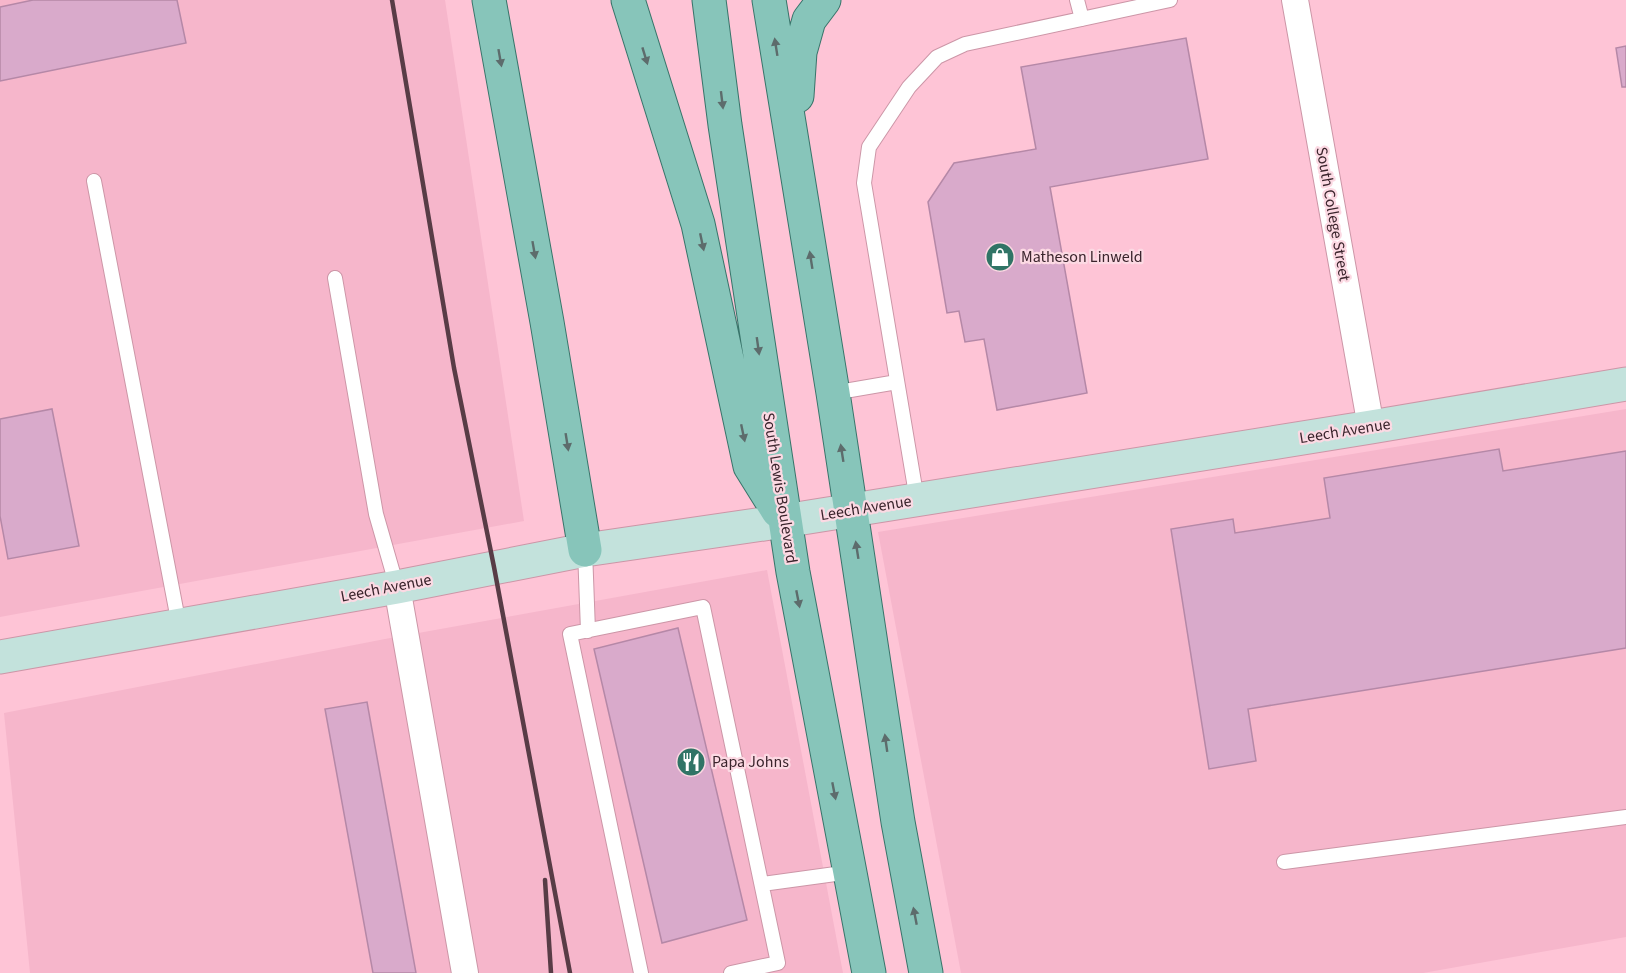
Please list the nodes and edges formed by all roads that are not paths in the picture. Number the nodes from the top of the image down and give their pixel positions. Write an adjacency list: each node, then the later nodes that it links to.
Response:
1 (489, 0): 20 (main road, one-way to 20)
2 (628, 0): 19 (main road, one-way to 19)
3 (709, 0): 19 (main road, South Lewis Boulevard, one-way to 19)
4 (769, 0): 10 (main road, one-way to 4)
5 (824, 0): 10 (main road)
6 (1077, 0): 9 (lane)
7 (1170, 0): 9 (lane)
8 (1295, 0): 16 (street, South College Street)
9 (1082, 19): 13 (lane)
10 (794, 160): 15 (main road, one-way to 10)
11 (94, 181): 22 (lane)
12 (335, 278): 21 (lane)
13 (897, 382): 15 (lane); 17 (lane)
14 (1626, 384): 16 (main road, Leech Avenue)
15 (833, 393): 18 (main road, one-way to 15)
16 (1371, 427): 17 (main road, Leech Avenue)
17 (917, 500): 18 (main road, Leech Avenue)
18 (851, 510): 19 (main road, Leech Avenue); 33 (main road, one-way to 18)
19 (784, 521): 20 (main road, Leech Avenue); 27 (main road, South Lewis Boulevard, one-way to 27)
20 (585, 550): 21 (main road, Leech Avenue); 23 (lane)
21 (397, 587): 22 (main road, Leech Avenue); 29 (street)
22 (179, 625): 24 (main road, Leech Avenue)
23 (588, 631): 28 (lane); 30 (lane)
24 (12, 654)
25 (1626, 817): 26 (lane)
26 (1284, 862)
27 (850, 872): 28 (lane); 32 (main road, South Lewis Boulevard)
28 (762, 884): 31 (lane)
29 (465, 973)
30 (641, 973)
31 (731, 973)
32 (869, 973)
33 (926, 973)

